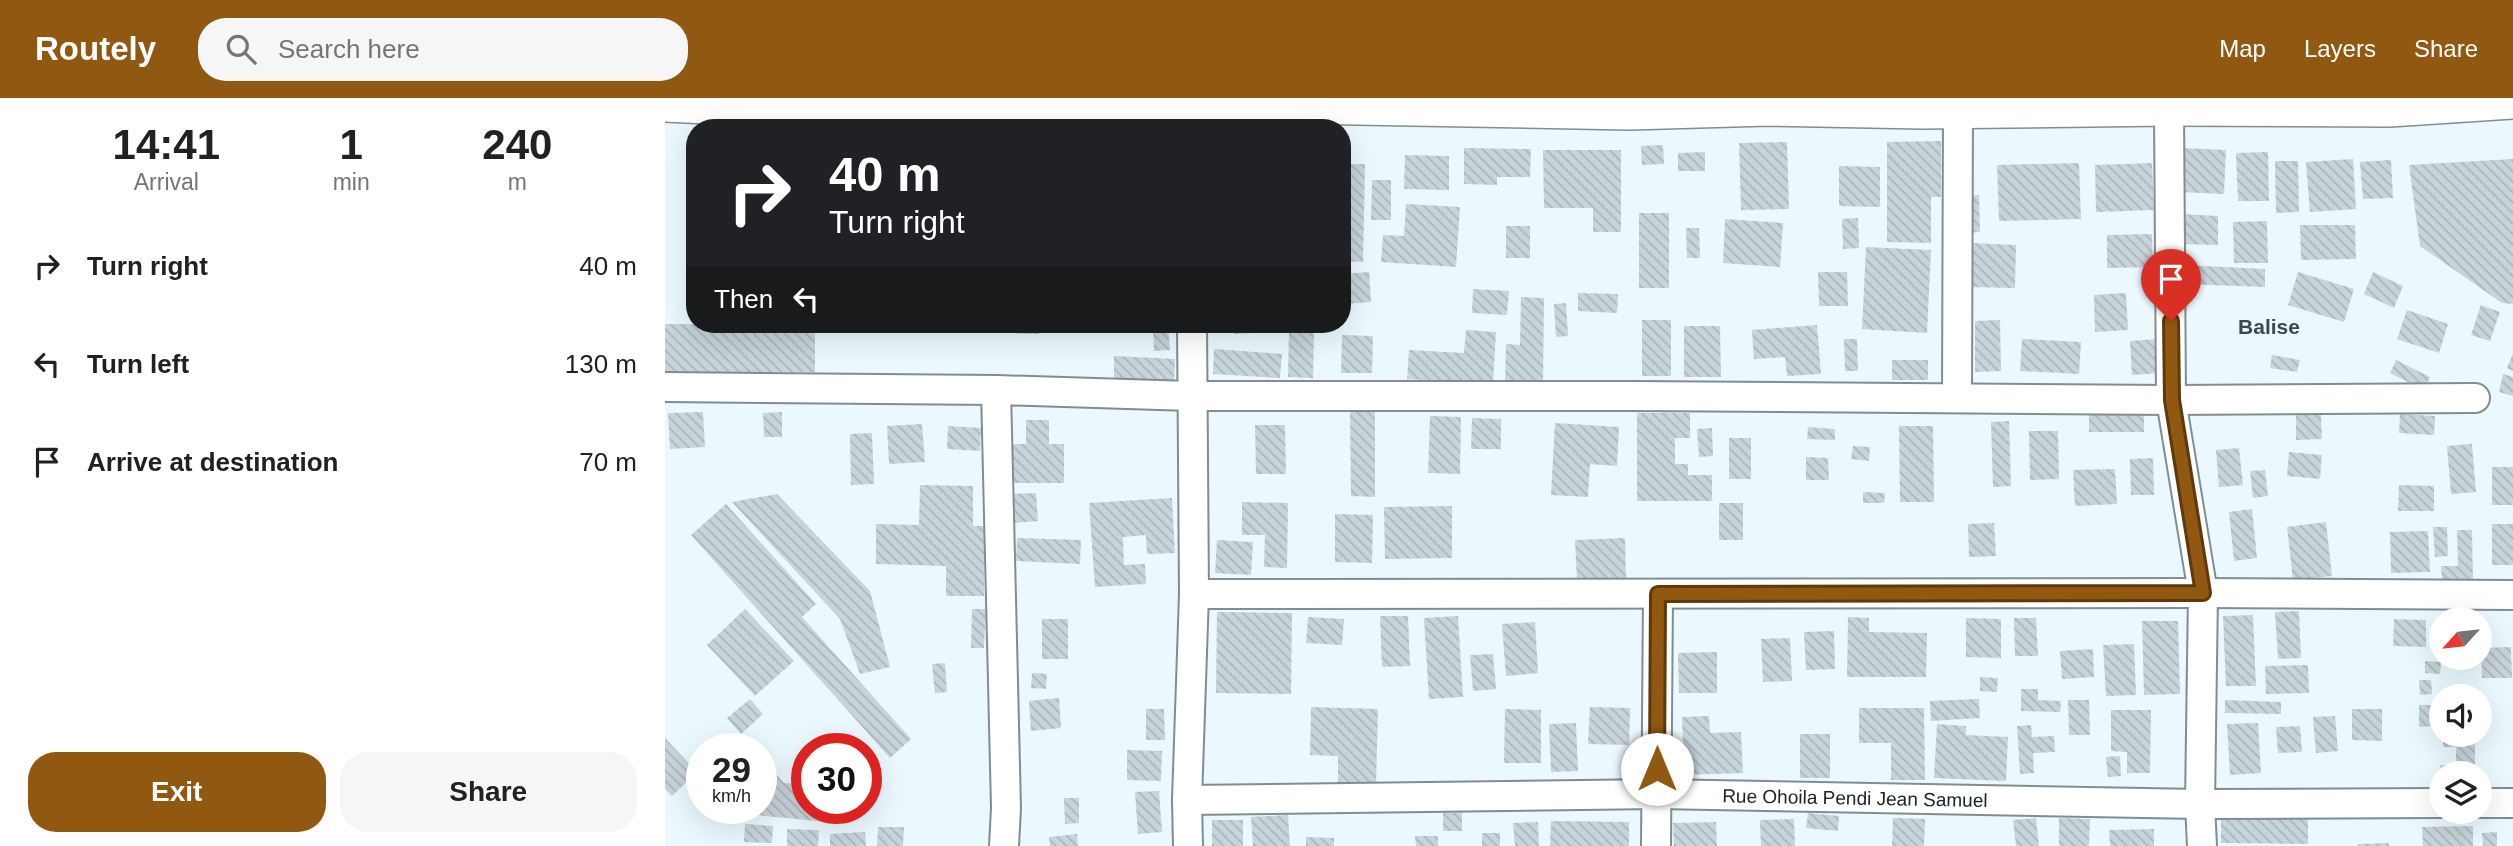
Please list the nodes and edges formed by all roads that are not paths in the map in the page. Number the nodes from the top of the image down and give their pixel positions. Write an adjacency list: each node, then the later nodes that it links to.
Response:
1 (2513, 101): 3 (street)
2 (665, 104): 4 (street)
3 (2169, 108): 5 (street); 12 (street)
4 (1194, 110): 5 (street)
5 (1958, 111): 10 (street)
6 (1192, 333): 9 (street)
7 (665, 387): 8 (street)
8 (996, 390): 9 (street); 23 (street)
9 (1191, 396): 10 (street); 14 (street)
10 (1957, 398): 12 (street)
11 (2475, 398): 12 (street)
12 (2172, 400): 13 (street)
13 (2203, 593): 15 (street); 16 (street); 22 (street)
14 (1194, 594): 15 (street); 18 (street)
15 (1658, 594): 17 (street)
16 (2513, 595)
17 (1657, 794): 18 (street, Rue Ohoila Pendi Jean Samuel); 22 (street, Rue Ohoila Pendi Jean Samuel); 25 (street)
18 (1187, 800): 24 (street)
19 (2429, 803): 22 (street, Rue Ohoila Pendi Jean Samuel)
20 (2492, 803): 21 (street)
21 (2513, 803)
22 (2200, 804): 26 (street)
23 (1003, 846)
24 (1188, 846)
25 (1656, 846)
26 (2202, 846)

